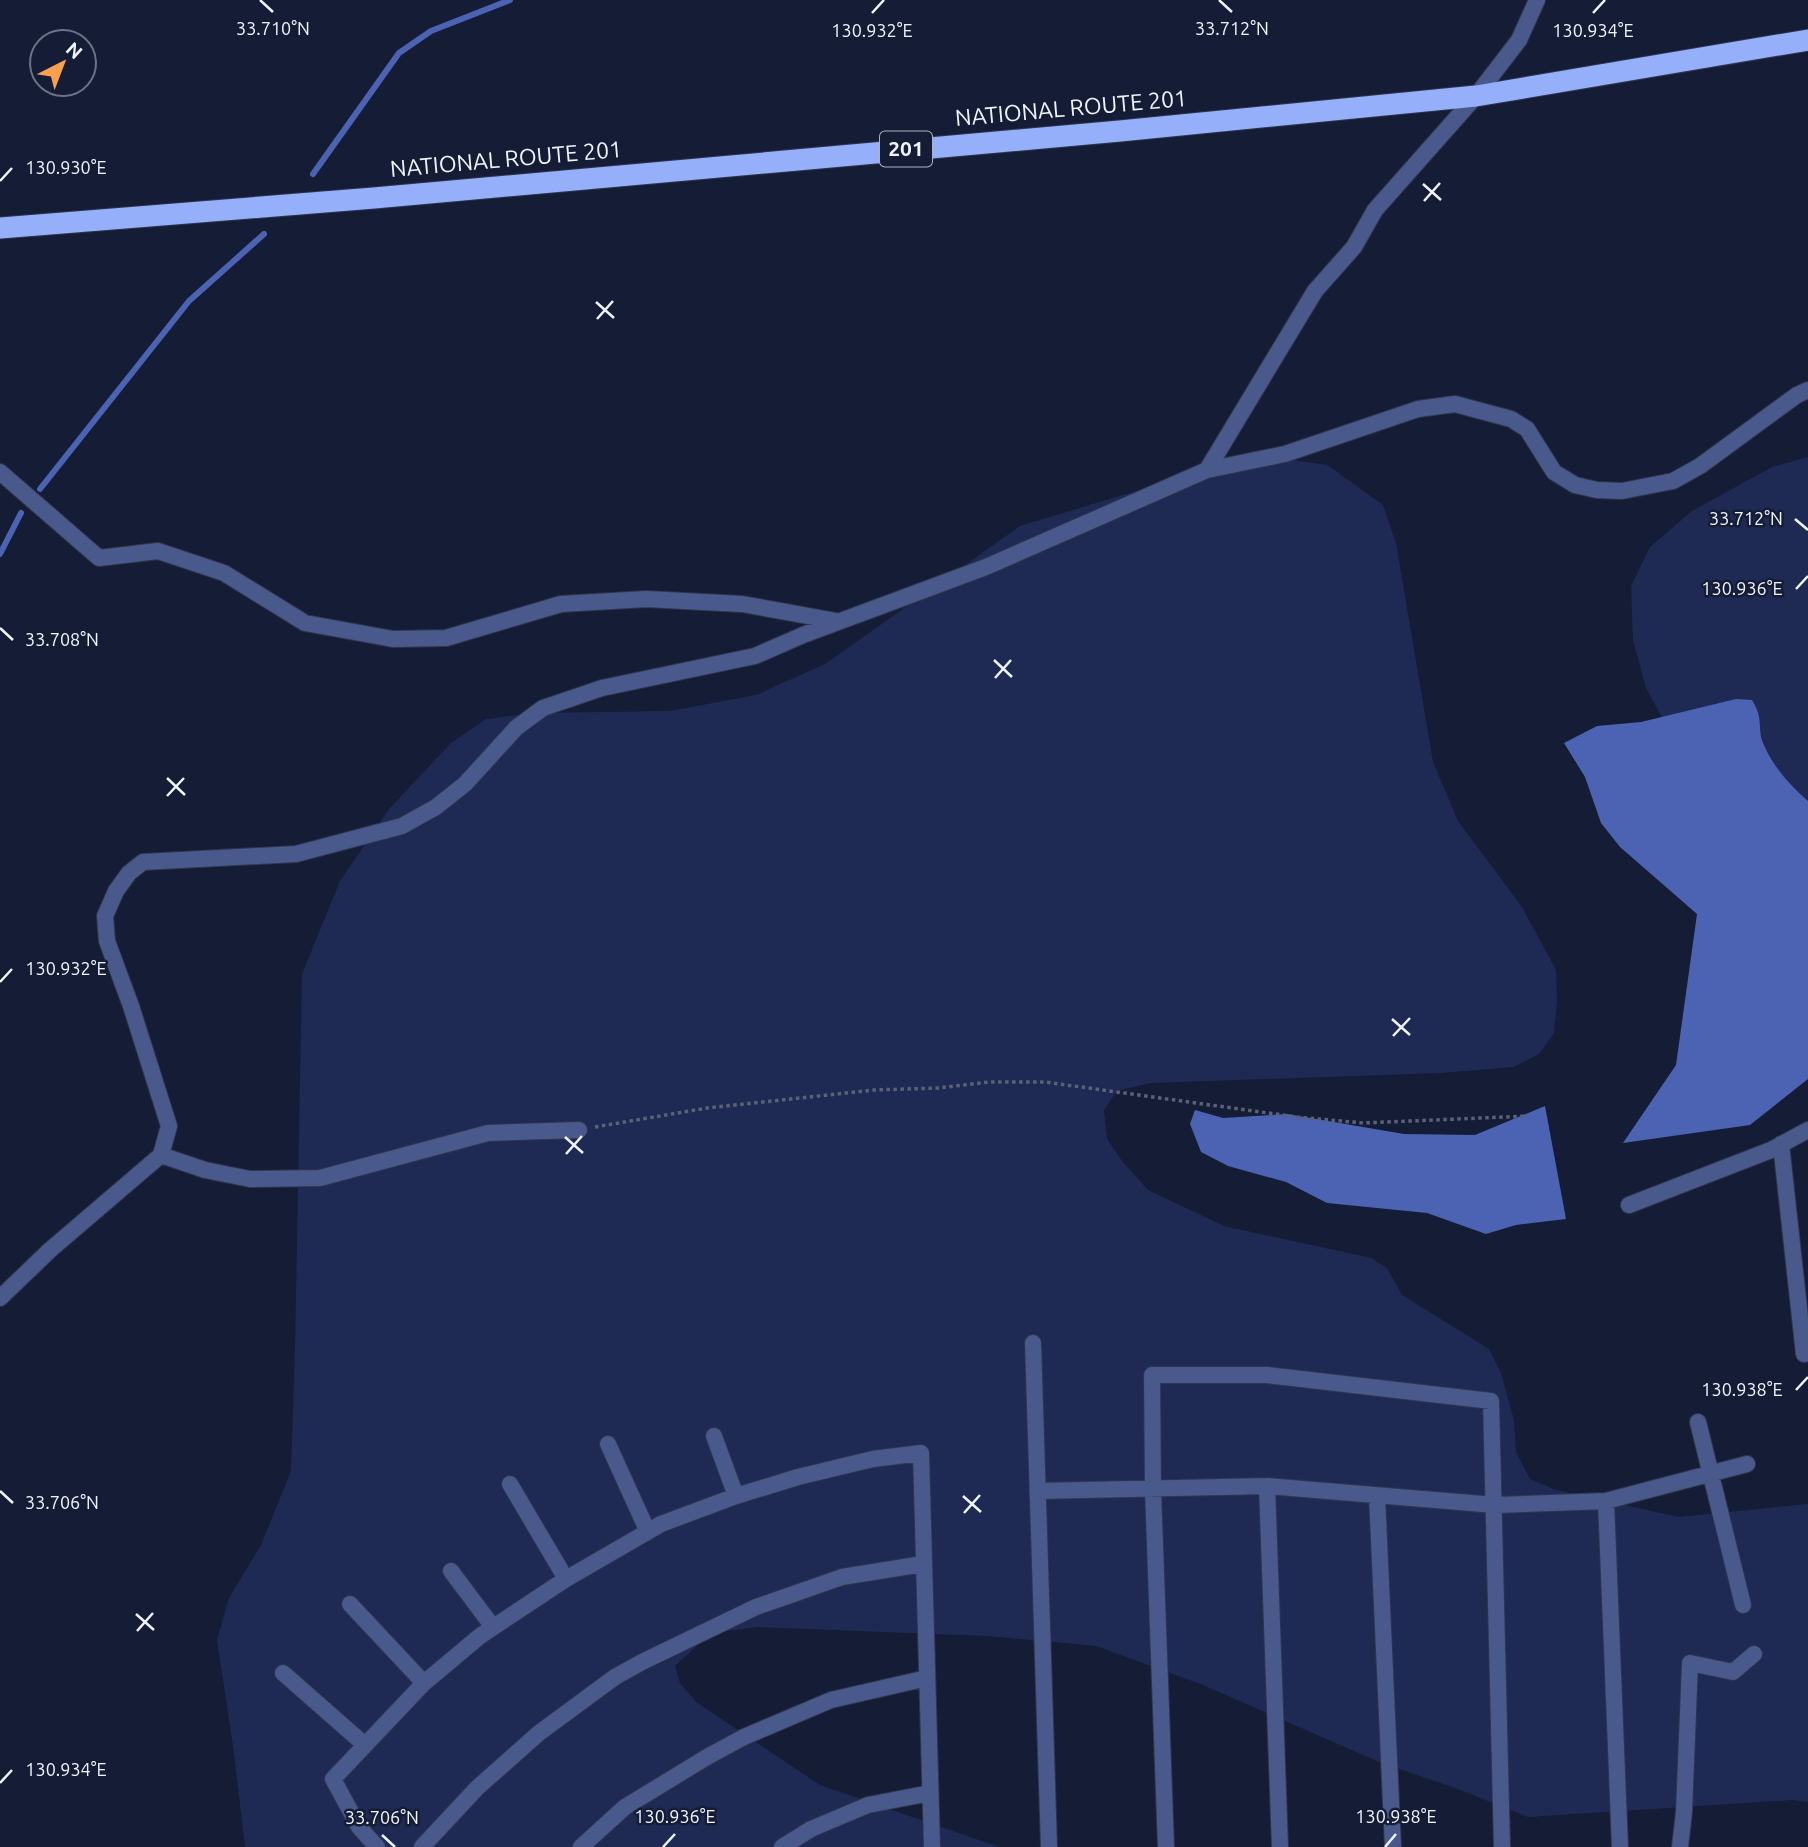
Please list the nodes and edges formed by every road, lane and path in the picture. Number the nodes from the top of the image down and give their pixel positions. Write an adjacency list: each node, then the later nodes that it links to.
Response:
1 (1537, 0): 3 (street)
2 (1808, 40): 3 (highway, NATIONAL ROUTE 201 / 201)
3 (1476, 96): 4 (highway, NATIONAL ROUTE 201 / 201); 6 (street)
4 (0, 229)
5 (1808, 390): 6 (street)
6 (1207, 470): 8 (street)
7 (0, 472): 8 (street)
8 (838, 622): 13 (street)
9 (1528, 1116): 10 (path)
10 (579, 1130): 13 (street)
11 (1808, 1130): 12 (street)
12 (1781, 1144): 14 (street); 17 (street)
13 (161, 1155): 15 (street)
14 (1629, 1205)
15 (0, 1298)
16 (1033, 1343): 26 (street)
17 (1808, 1353)
18 (1698, 1422): 22 (street)
19 (714, 1436): 27 (street)
20 (608, 1444): 31 (street)
21 (1747, 1464): 22 (street)
22 (1711, 1473): 29 (street); 36 (street)
23 (510, 1485): 34 (street)
24 (1267, 1486): 25 (street); 28 (street); 51 (street)
25 (1153, 1490): 26 (street); 30 (street); 50 (street)
26 (1038, 1491): 49 (street)
27 (736, 1496): 31 (street); 32 (street)
28 (1377, 1496): 30 (street); 52 (street)
29 (1606, 1501): 30 (street); 54 (street)
30 (1495, 1505): 53 (street)
31 (648, 1532): 34 (street)
32 (923, 1564): 40 (street); 45 (street)
33 (451, 1571): 37 (street)
34 (566, 1579): 37 (street)
35 (350, 1604): 41 (street)
36 (1744, 1605)
37 (493, 1627): 41 (street)
38 (1754, 1654): 55 (street)
39 (284, 1672): 42 (street)
40 (927, 1678): 43 (street); 46 (street)
41 (424, 1683): 42 (street)
42 (365, 1745): 44 (street)
43 (930, 1793): 47 (street); 48 (street)
44 (377, 1847)
45 (422, 1847)
46 (581, 1847)
47 (782, 1847)
48 (932, 1847)
49 (1049, 1847)
50 (1166, 1847)
51 (1280, 1847)
52 (1392, 1847)
53 (1502, 1847)
54 (1620, 1847)
55 (1680, 1847)

